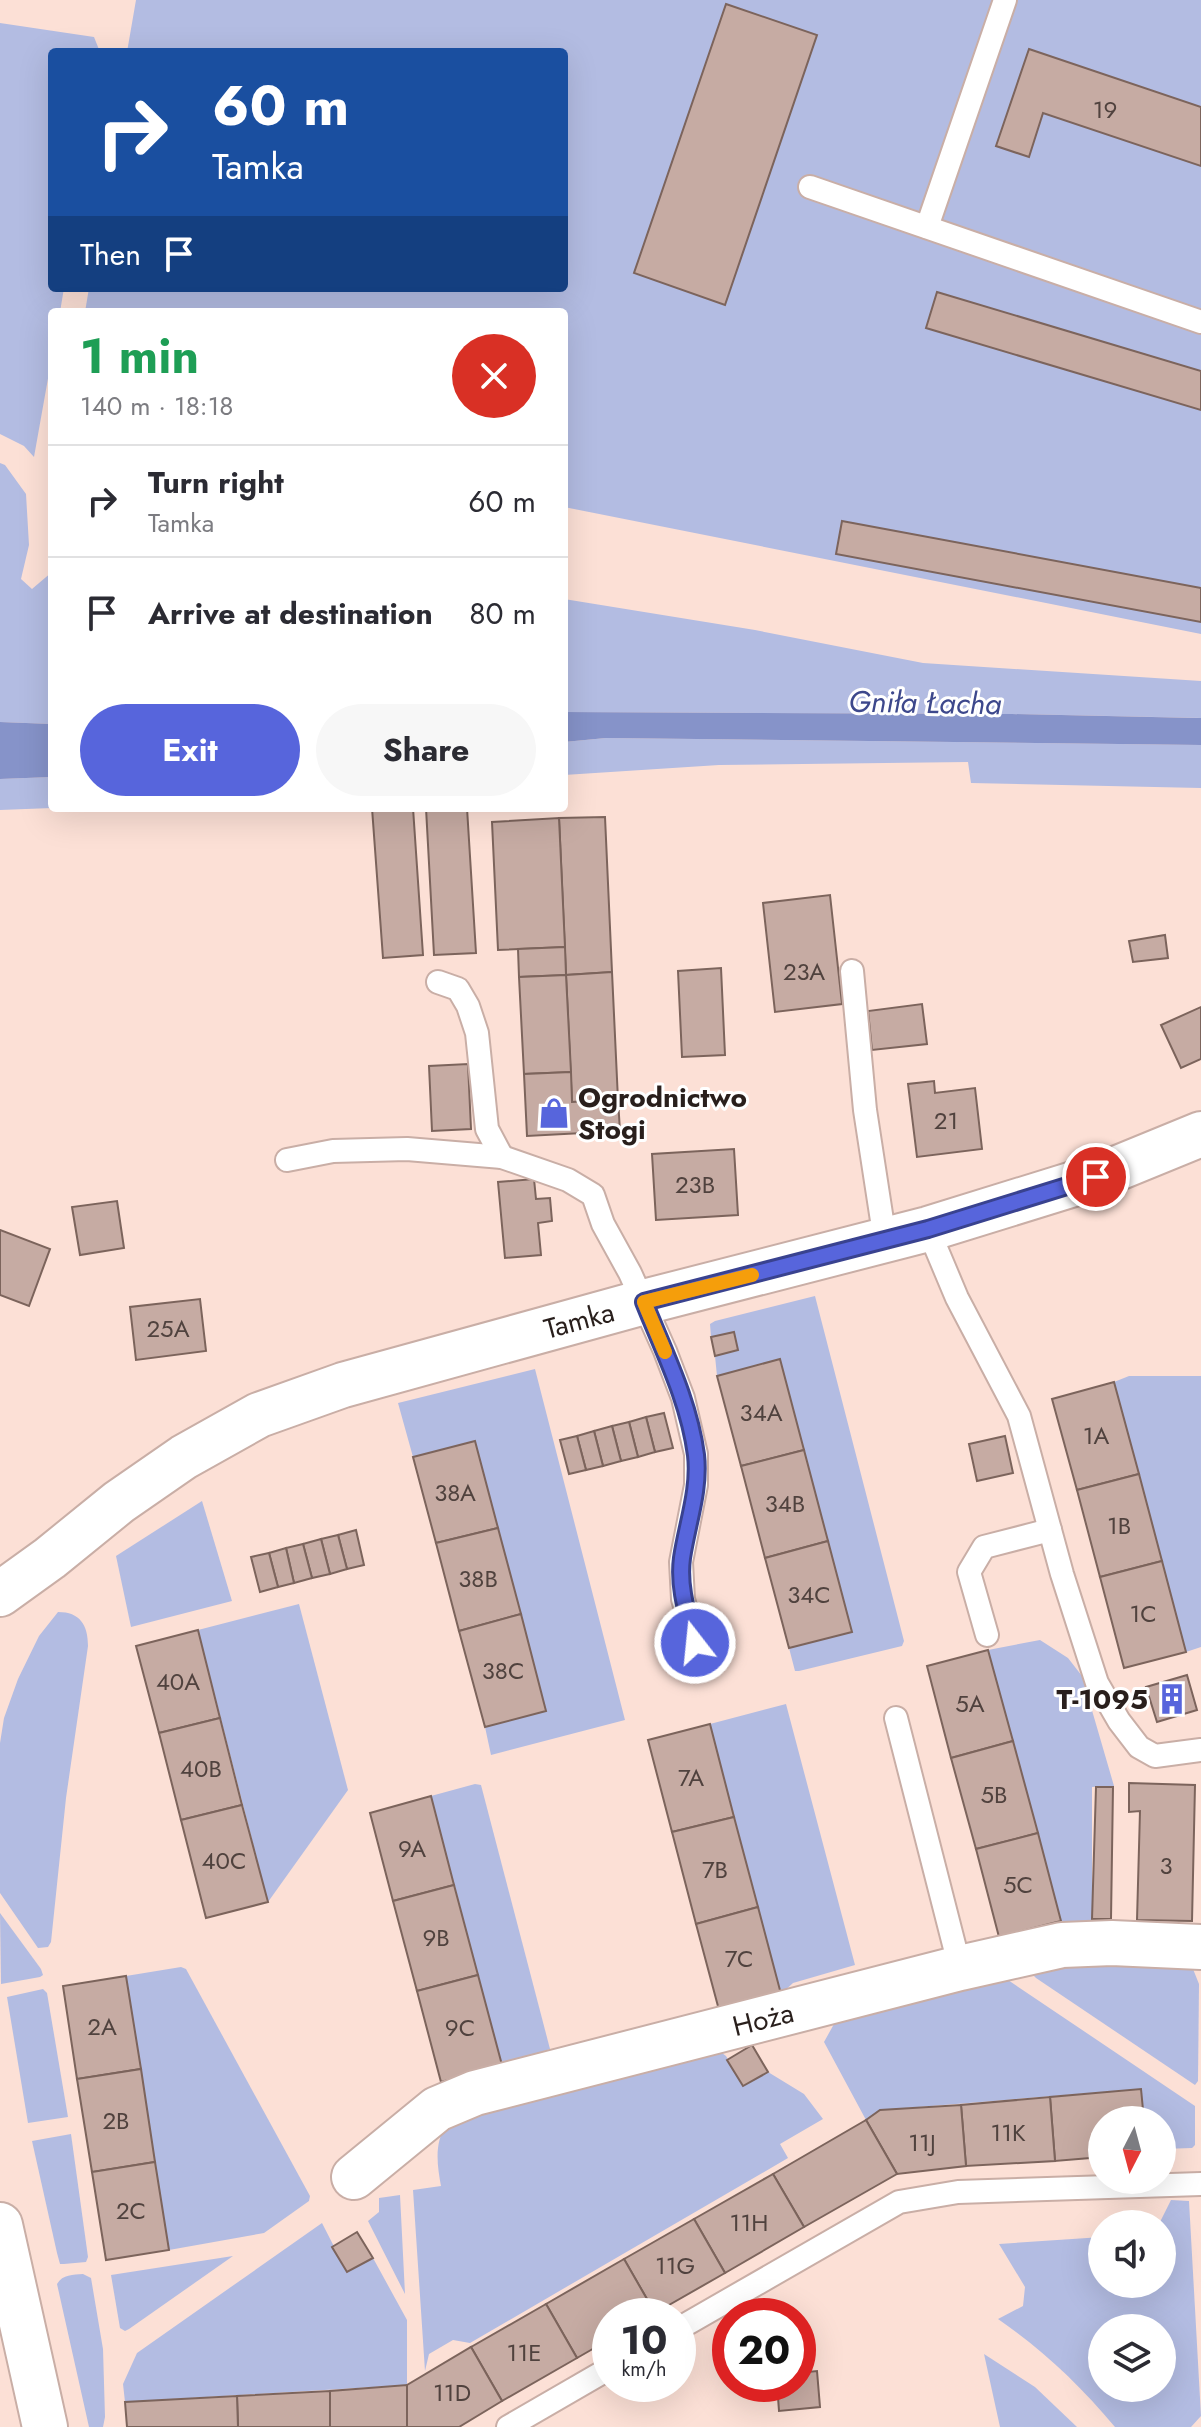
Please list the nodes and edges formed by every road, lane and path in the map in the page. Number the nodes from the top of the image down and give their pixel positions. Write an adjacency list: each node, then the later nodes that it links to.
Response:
1 (1005, 0): 3 (lane)
2 (810, 187): 3 (lane)
3 (927, 227): 4 (lane)
4 (1201, 322)
5 (852, 971): 11 (lane)
6 (438, 982): 8 (lane)
7 (1201, 1134): 10 (street, Tamka)
8 (502, 1157): 9 (lane); 12 (lane)
9 (287, 1160)
10 (928, 1229): 11 (street, Tamka); 13 (lane)
11 (885, 1240): 12 (street, Tamka)
12 (644, 1302): 14 (street, Tamka); 16 (lane)
13 (1050, 1530): 15 (lane); 18 (lane)
14 (0, 1594)
15 (987, 1635)
16 (702, 1666)
17 (896, 1718): 20 (lane)
18 (1201, 1750)
19 (1201, 1947): 20 (street, Hoża)
20 (960, 1968): 21 (street, Hoża)
21 (354, 2177)
22 (1201, 2184): 24 (lane)
23 (0, 2225): 26 (street)
24 (696, 2319)
25 (592, 2378): 27 (lane)
26 (45, 2427)
27 (508, 2427)

